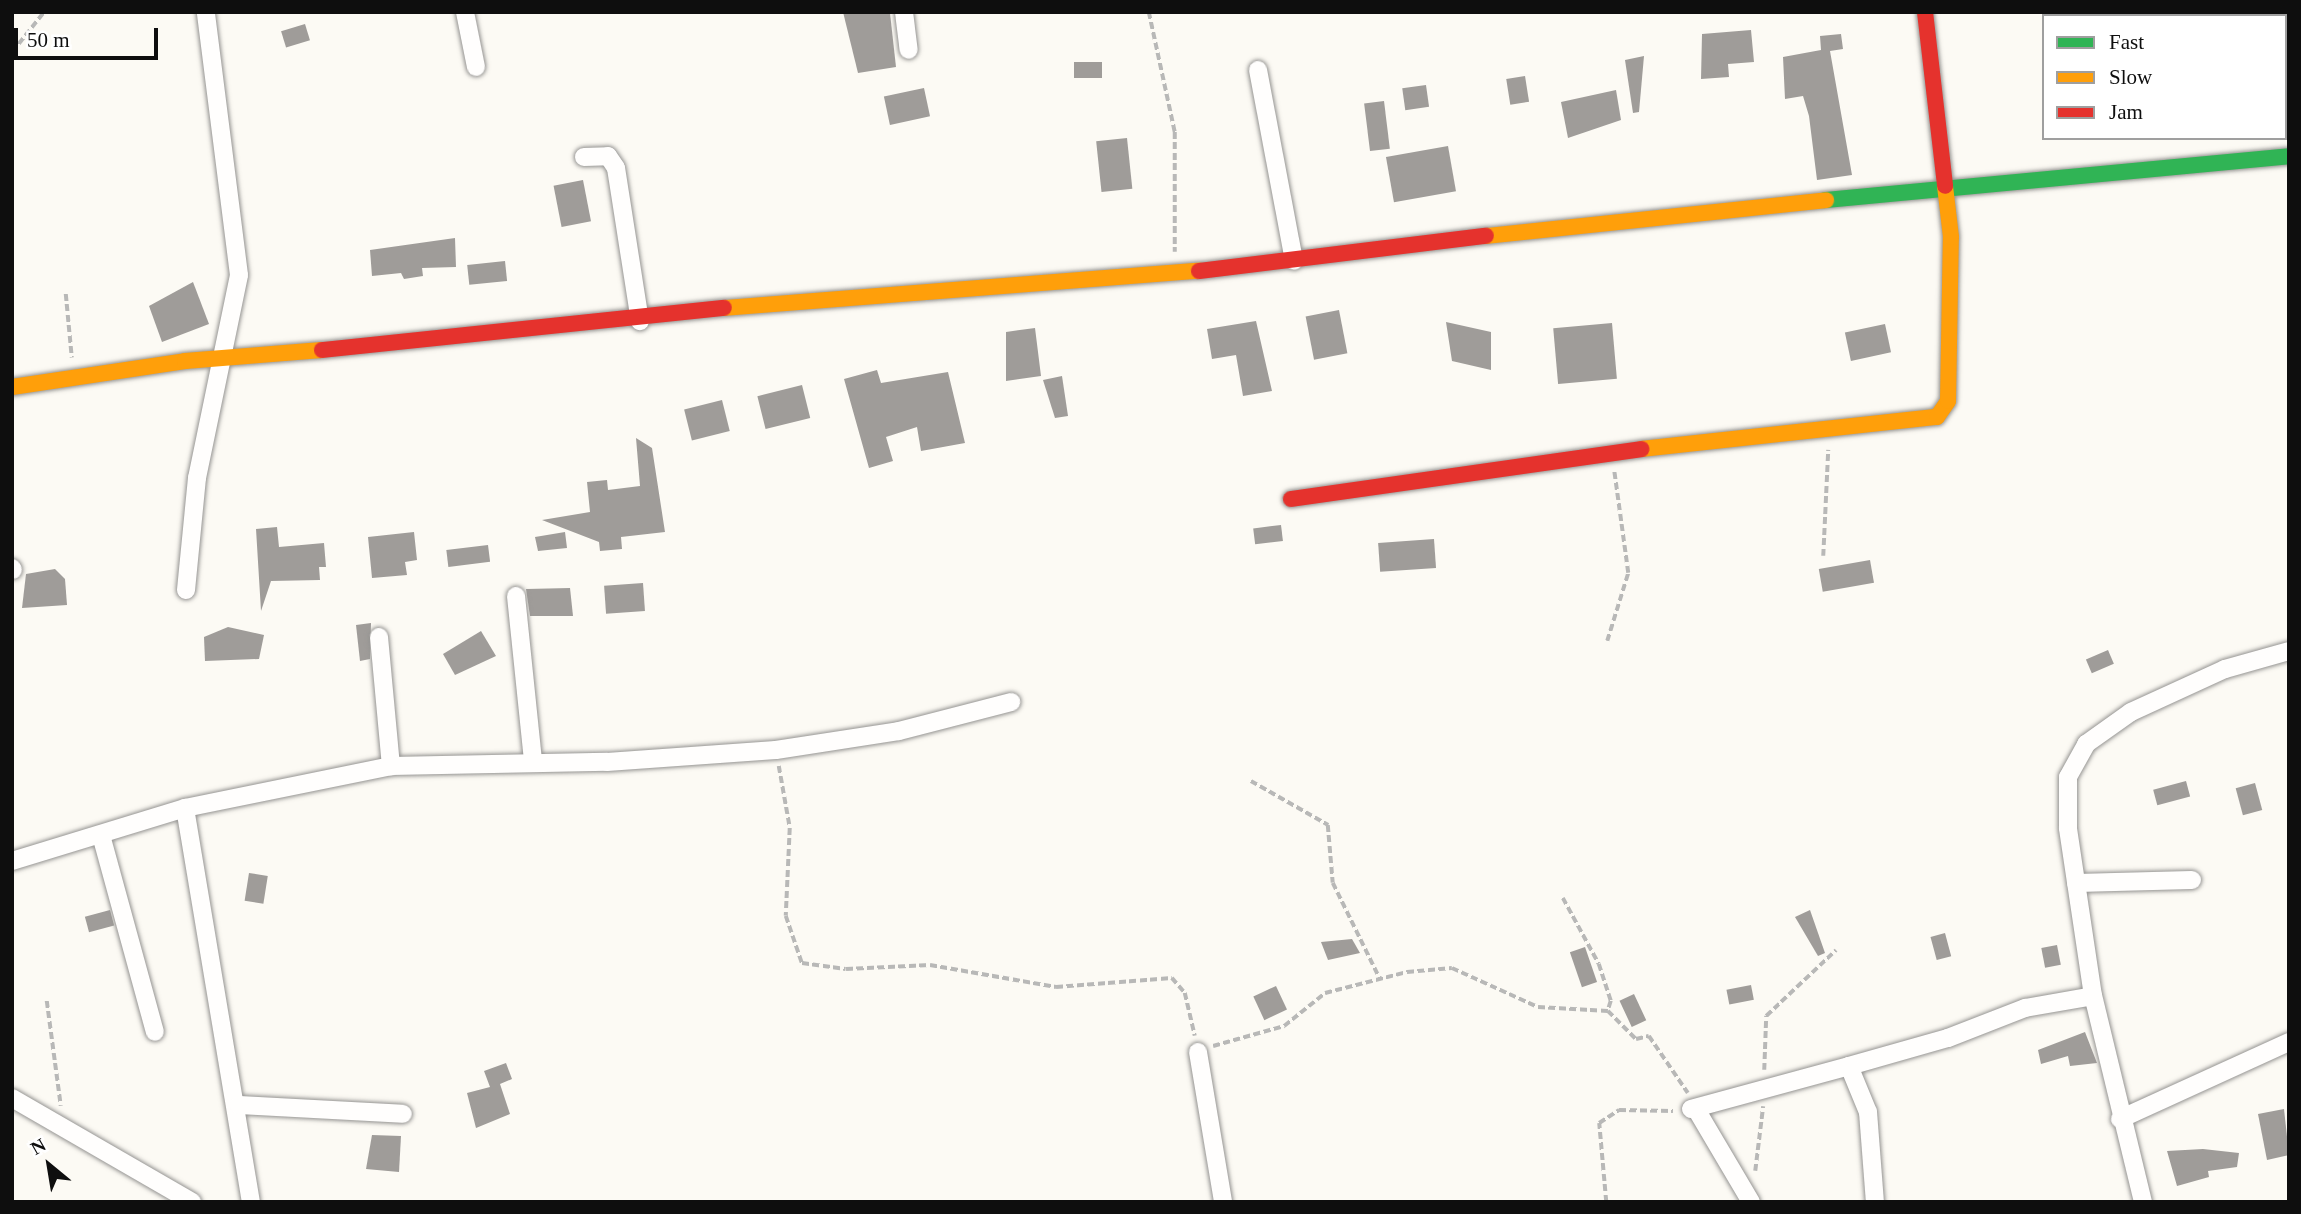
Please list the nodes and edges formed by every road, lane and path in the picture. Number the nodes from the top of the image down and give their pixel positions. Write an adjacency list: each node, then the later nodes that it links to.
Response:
1 (44, 12): 8 (path)
2 (206, 12): 18 (street)
3 (465, 12): 9 (street)
4 (904, 12): 7 (street)
5 (1149, 12): 15 (path)
6 (1925, 12): 13 (street)
7 (909, 50)
8 (12, 52)
9 (476, 67)
10 (1258, 70): 14 (street)
11 (2289, 156): 13 (street)
12 (584, 158): 17 (street)
13 (1943, 187): 14 (street); 21 (street)
14 (1294, 261): 15 (street)
15 (1171, 274): 17 (street)
16 (66, 294): 19 (path)
17 (640, 321): 18 (street)
18 (221, 358): 19 (street); 25 (street)
19 (71, 382): 20 (street)
20 (12, 387)
21 (1828, 430): 22 (street); 24 (path)
22 (1611, 452): 23 (street); 28 (path)
23 (1291, 499)
24 (1823, 556)
25 (186, 590)
26 (516, 596): 32 (street)
27 (379, 637): 33 (street)
28 (1607, 641)
29 (2289, 652): 39 (street)
30 (1011, 702): 31 (street)
31 (776, 750): 32 (street); 48 (path)
32 (533, 761): 33 (street)
33 (391, 765): 35 (street)
34 (1251, 781): 42 (path)
35 (185, 808): 36 (street); 52 (street)
36 (101, 835): 37 (street); 46 (street)
37 (12, 861)
38 (2192, 880): 39 (street)
39 (2076, 883): 43 (street)
40 (1563, 898): 45 (path)
41 (1836, 950): 50 (path)
42 (1380, 979): 45 (path); 48 (path)
43 (2093, 996): 49 (street); 55 (street)
44 (47, 1001): 56 (path)
45 (1608, 1011): 53 (path)
46 (155, 1032)
47 (2289, 1042): 55 (street)
48 (1198, 1052): 60 (street)
49 (1849, 1066): 50 (street); 62 (street)
50 (1762, 1095): 53 (street); 57 (path)
51 (12, 1098): 56 (street)
52 (239, 1105): 54 (street); 59 (street)
53 (1696, 1109): 57 (street); 61 (path)
54 (403, 1114)
55 (2120, 1119): 63 (street)
56 (68, 1131): 58 (street)
57 (1751, 1201)
58 (192, 1202)
59 (251, 1202)
60 (1223, 1202)
61 (1606, 1202)
62 (1875, 1202)
63 (2143, 1202)

